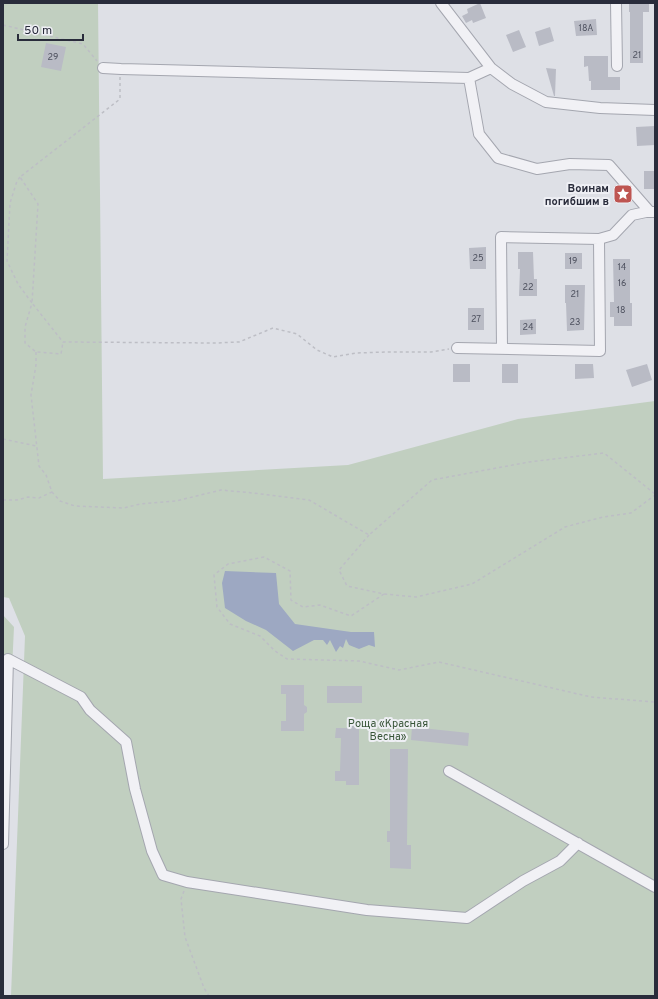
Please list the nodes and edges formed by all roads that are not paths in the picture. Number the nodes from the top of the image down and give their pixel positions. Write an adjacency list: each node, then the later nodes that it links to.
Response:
1 (441, 3): 5 (street)
2 (616, 3): 3 (street)
3 (618, 66)
4 (103, 68): 6 (street)
5 (492, 68): 6 (street); 7 (street)
6 (469, 78): 8 (street)
7 (655, 110)
8 (653, 212): 9 (street)
9 (599, 239): 11 (street); 11 (street)
10 (457, 348): 11 (street)
11 (502, 348)
12 (5, 660): 14 (street); 15 (street)
13 (449, 771): 14 (street)
14 (578, 843): 16 (street)
15 (3, 844)
16 (655, 887)

